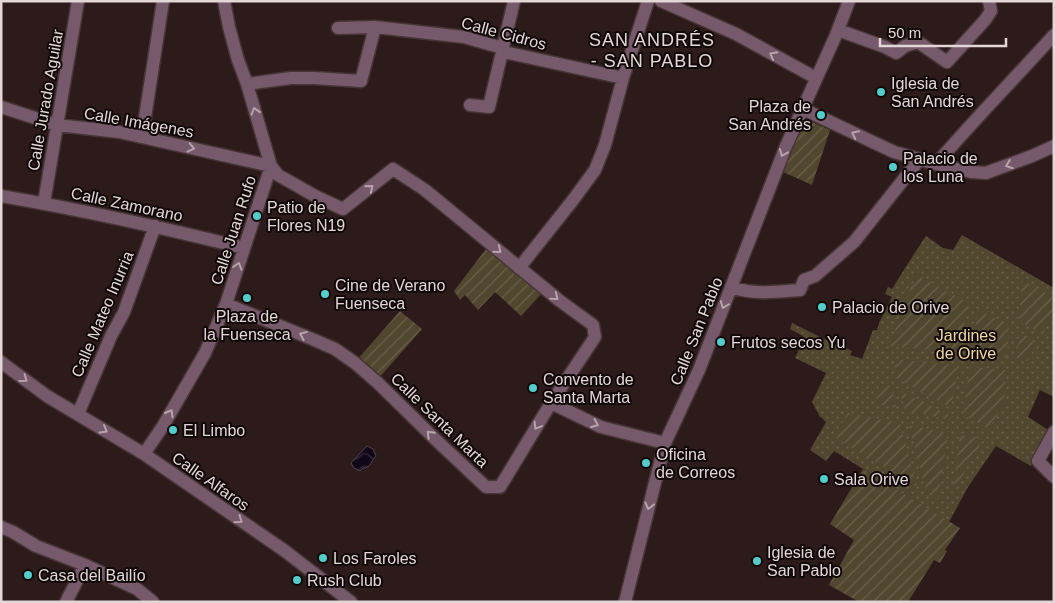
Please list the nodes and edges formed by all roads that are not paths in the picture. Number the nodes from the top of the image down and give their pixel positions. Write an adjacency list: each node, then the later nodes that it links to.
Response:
1 (78, 1): 20 (street, Calle Jurado Aguilar)
2 (163, 1): 21 (street)
3 (224, 1): 16 (street, Calle Juan Rufo)
4 (514, 1): 13 (street)
5 (648, 1): 14 (street)
6 (661, 1): 15 (street, one-way to 6)
7 (849, 1): 11 (street, Calle San Pablo)
8 (989, 1): 11 (street)
9 (374, 27): 10 (street, Calle Cidros); 13 (street, Calle Cidros); 16 (street)
10 (338, 28)
11 (838, 30): 15 (street, Calle San Pablo)
12 (1054, 35): 24 (street)
13 (502, 50): 14 (street, Calle Cidros); 17 (street)
14 (623, 78): 30 (street)
15 (816, 78): 19 (street, Calle San Pablo)
16 (247, 84): 25 (street, Calle Juan Rufo, one-way to 16)
17 (470, 105)
18 (1, 107): 20 (street, Calle Imágenes)
19 (803, 109): 23 (street, one-way to 19); 31 (street, Calle San Pablo, one-way to 31)
20 (57, 125): 21 (street, Calle Imágenes); 27 (street, Calle Jurado Aguilar)
21 (142, 137): 25 (street, Calle Imágenes, one-way to 25)
22 (1054, 146): 24 (street, one-way to 24)
23 (920, 160): 24 (street); 31 (street)
24 (936, 164)
25 (272, 166): 29 (street, Calle Juan Rufo); 30 (street, Calle Santa Marta, one-way to 30)
26 (1, 196): 27 (street, Calle Zamorano)
27 (44, 203): 28 (street, Calle Zamorano)
28 (155, 226): 29 (street, Calle Zamorano); 35 (street, Calle Mateo Inurria)
29 (244, 248): 32 (street, Calle Juan Rufo, one-way to 29)
30 (519, 268): 34 (street, Calle Santa Marta, one-way to 34)
31 (731, 287): 37 (street, Calle San Pablo, one-way to 37)
32 (226, 304): 34 (street, Calle Santa Marta, one-way to 32); 38 (street, Calle Juan Rufo, one-way to 32)
33 (1, 362): 35 (street, Calle Alfaros, one-way to 35)
34 (551, 403): 37 (street, one-way to 37)
35 (78, 414): 38 (street, Calle Alfaros, one-way to 38)
36 (1054, 432): 39 (street)
37 (665, 443): 45 (street, Calle San Pablo, one-way to 45)
38 (144, 454): 44 (street, Calle Alfaros, one-way to 44)
39 (1054, 477)
40 (1, 527): 41 (street)
41 (85, 565): 42 (street); 43 (street)
42 (66, 602)
43 (153, 602)
44 (351, 602)
45 (625, 602)

